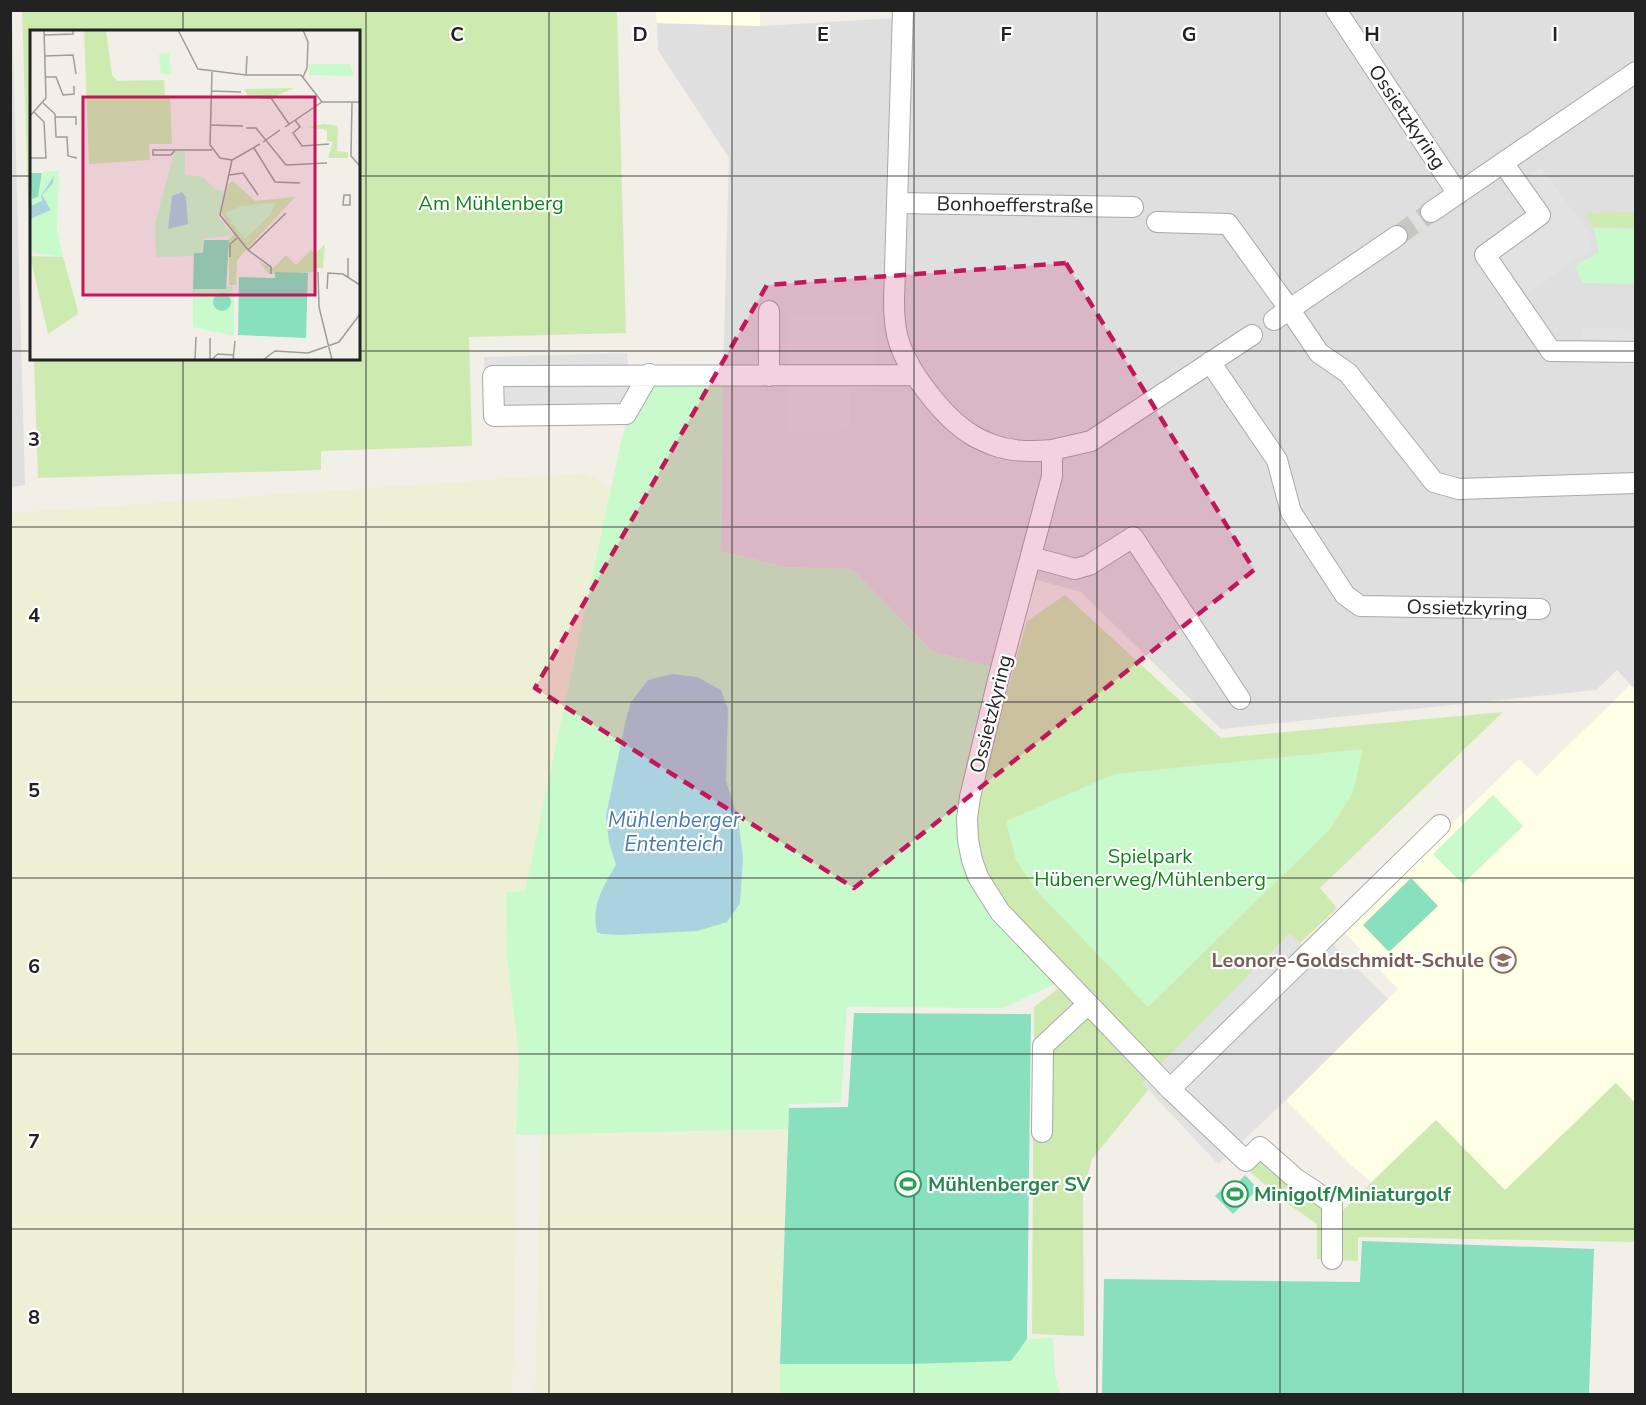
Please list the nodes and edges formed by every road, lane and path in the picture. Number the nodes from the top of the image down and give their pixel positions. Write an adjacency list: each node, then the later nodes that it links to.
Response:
1 (903, 10): 6 (street)
2 (1336, 10): 5 (street, Ossietzkyring)
3 (1635, 72): 4 (street)
4 (1503, 163): 5 (street); 14 (street)
5 (1458, 194): 8 (street)
6 (897, 203): 7 (street, Bonhoefferstraße); 17 (street)
7 (1133, 207)
8 (1431, 212)
9 (1156, 222): 12 (street)
10 (1397, 236): 12 (street)
11 (770, 311): 18 (street)
12 (1282, 315): 20 (street)
13 (1252, 335): 15 (street)
14 (1635, 352)
15 (1210, 362): 19 (street); 22 (street, Ossietzkyring)
16 (649, 374): 16 (street); 18 (street)
17 (915, 375): 18 (street); 19 (street)
18 (775, 376)
19 (1052, 450): 21 (street, Ossietzkyring)
20 (1635, 483)
21 (1031, 557): 23 (street); 25 (street, Ossietzkyring)
22 (1540, 609)
23 (1240, 699)
24 (1440, 825): 26 (street)
25 (1088, 1004): 26 (street, Ossietzkyring); 27 (street)
26 (1170, 1089): 28 (street, Ossietzkyring)
27 (1042, 1132)
28 (1332, 1259)

